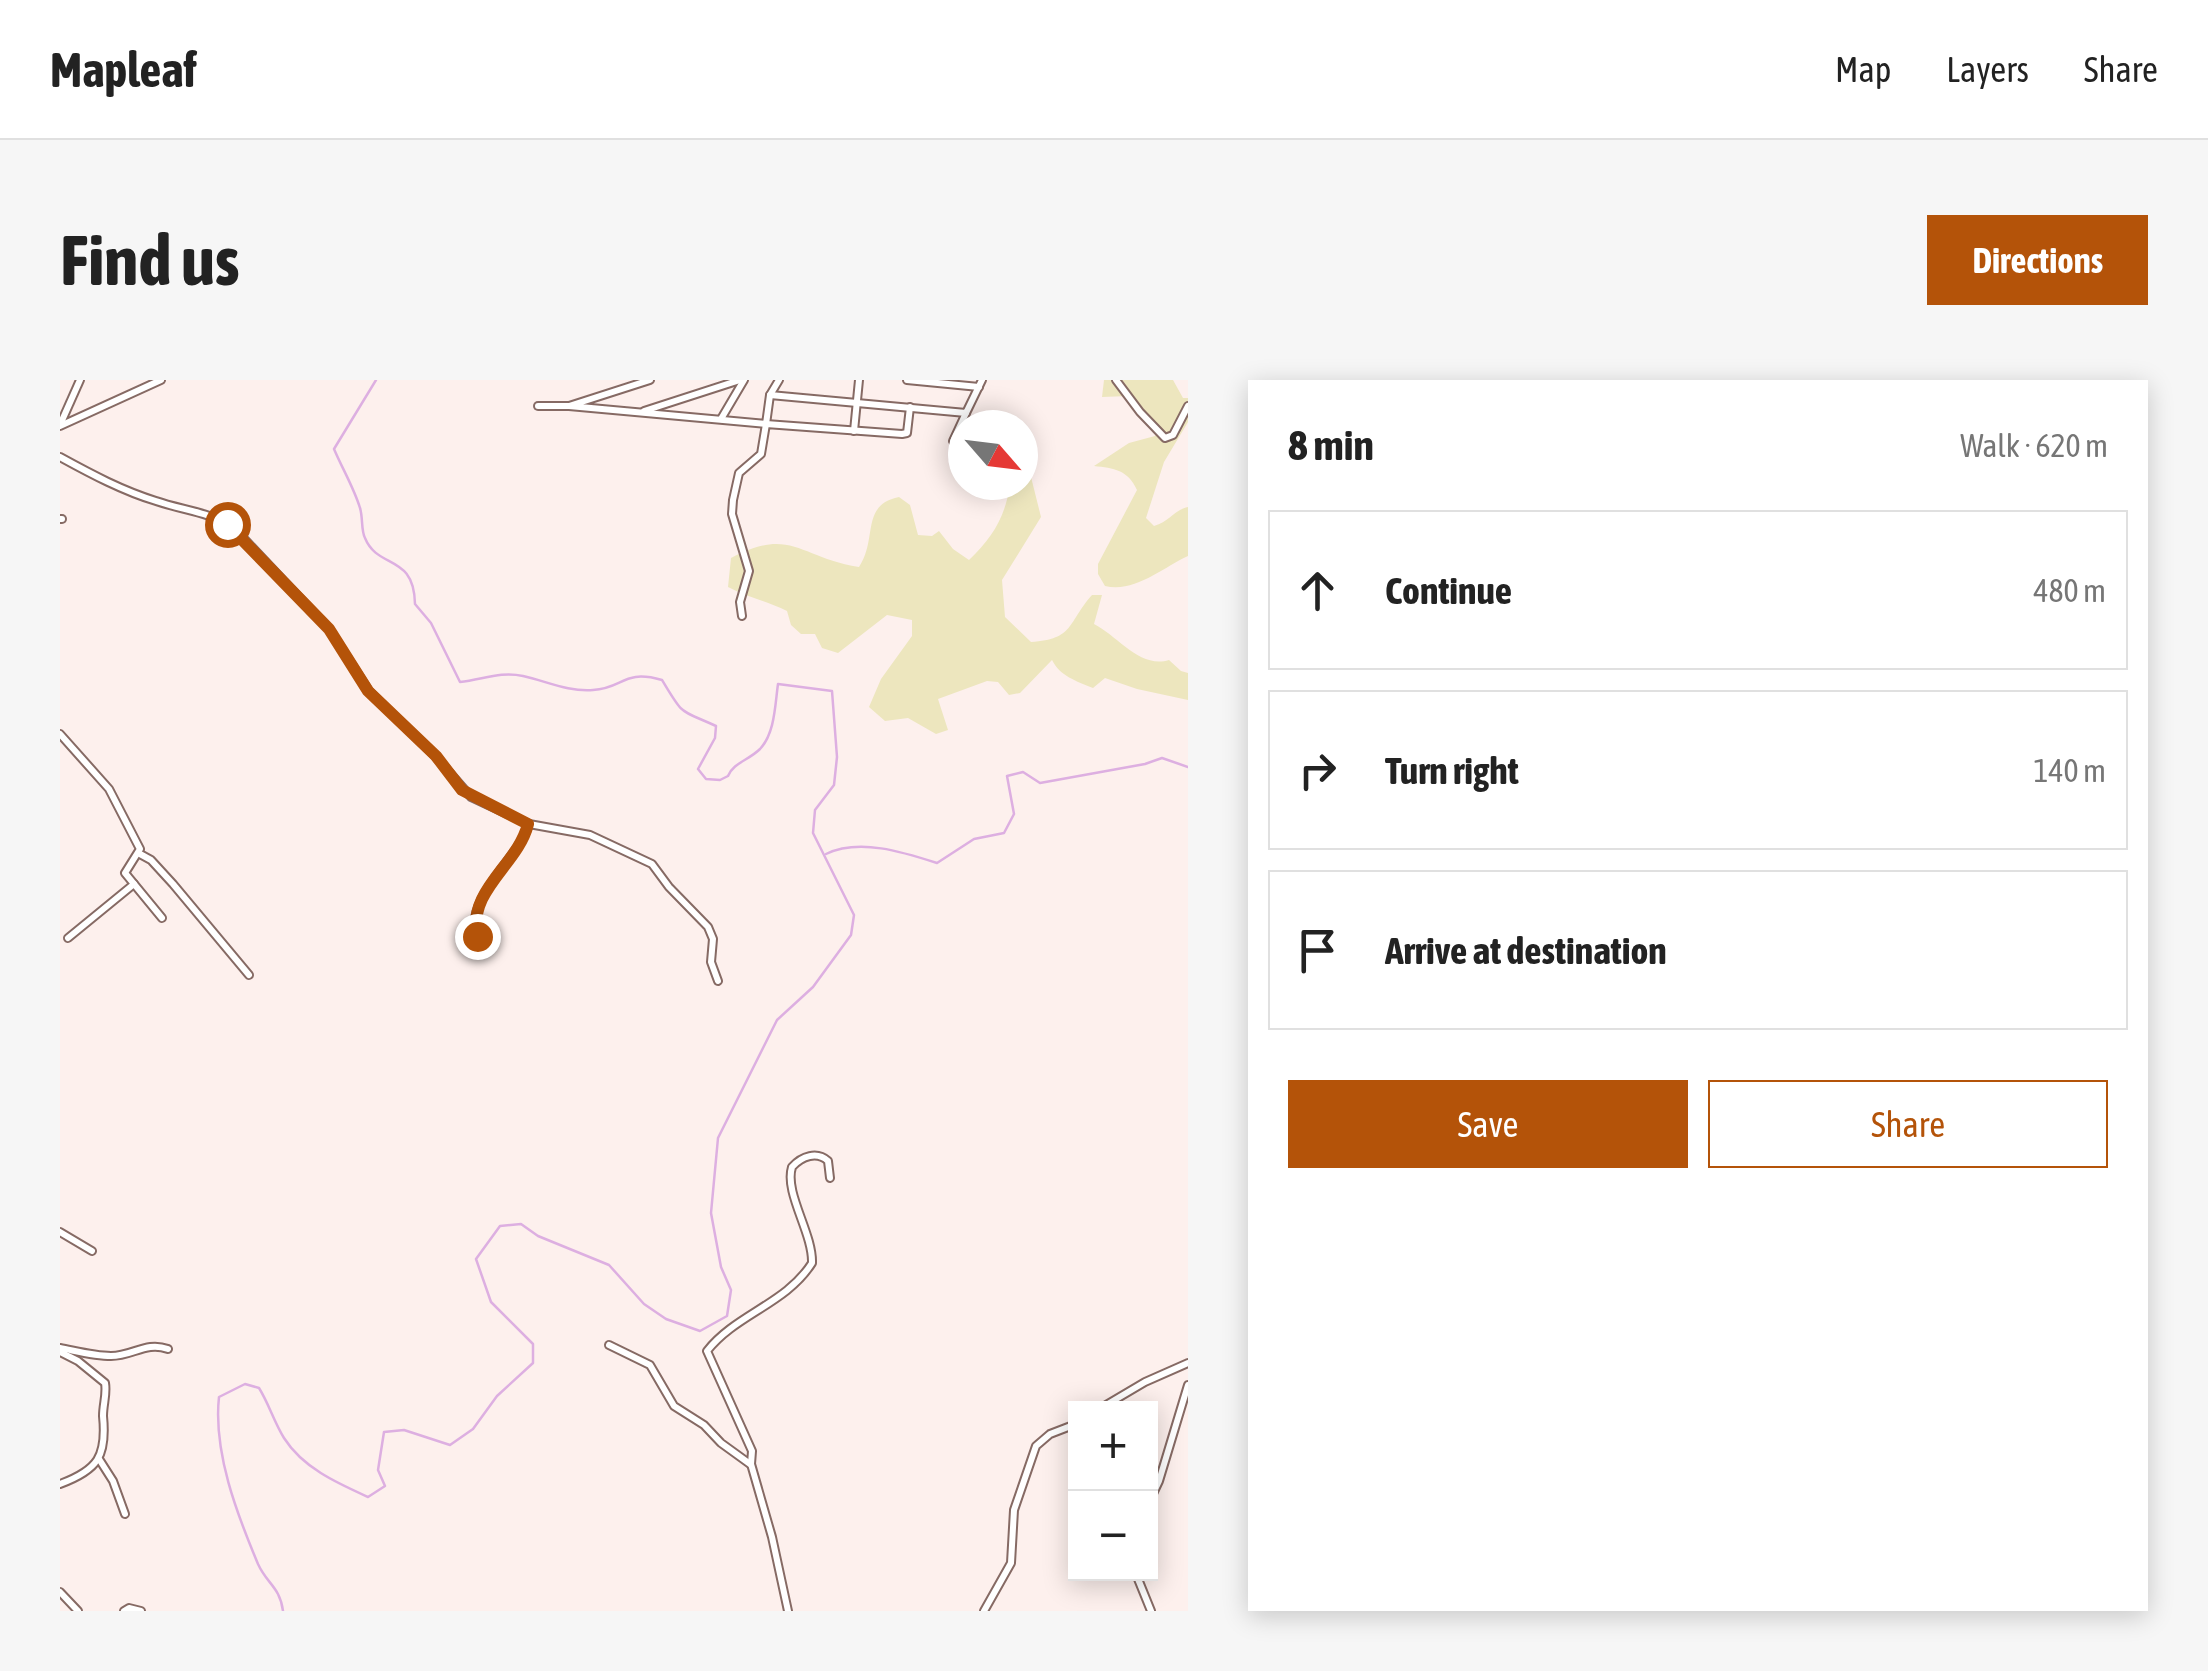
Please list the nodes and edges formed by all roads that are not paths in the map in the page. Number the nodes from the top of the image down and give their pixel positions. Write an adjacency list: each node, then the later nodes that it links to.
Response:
1 (80, 380): 23 (street)
2 (140, 380): 11 (street)
3 (161, 380): 11 (street)
4 (650, 380): 15 (street)
5 (742, 380): 20 (street); 21 (street)
6 (779, 380): 12 (street)
7 (859, 380): 13 (street)
8 (907, 380): 10 (street)
9 (1116, 380): 16 (street)
10 (980, 384): 18 (street)
11 (148, 386): 23 (street)
12 (770, 396): 13 (street); 22 (street)
13 (856, 402): 17 (street); 24 (street)
14 (538, 406): 15 (street)
15 (569, 406): 20 (street)
16 (1188, 406)
17 (910, 407): 19 (street); 24 (street)
18 (967, 410)
19 (948, 411)
20 (638, 413): 21 (street)
21 (721, 419): 22 (street)
22 (766, 424): 24 (street); 26 (street)
23 (60, 426)
24 (854, 431)
25 (60, 457): 28 (street)
26 (742, 616)
27 (60, 734): 29 (street)
28 (528, 824): 33 (street); 35 (street)
29 (140, 854): 30 (street); 34 (street)
30 (134, 884): 31 (street); 32 (street)
31 (162, 918)
32 (68, 938)
33 (484, 946)
34 (249, 975)
35 (718, 981)
36 (830, 1178): 47 (street)
37 (60, 1232): 38 (street)
38 (92, 1251)
39 (608, 1345): 47 (street)
40 (168, 1349): 41 (street)
41 (60, 1350): 46 (street)
42 (1188, 1363): 44 (street)
43 (1188, 1385): 49 (street)
44 (1113, 1401)
45 (1068, 1427): 57 (street)
46 (99, 1459): 48 (street); 50 (street)
47 (751, 1464): 56 (street)
48 (60, 1484)
49 (1154, 1491)
50 (124, 1514)
51 (1139, 1581): 58 (street)
52 (60, 1592): 53 (street)
53 (78, 1611)
54 (124, 1611): 55 (street)
55 (141, 1611)
56 (788, 1611)
57 (984, 1611)
58 (1150, 1611)

